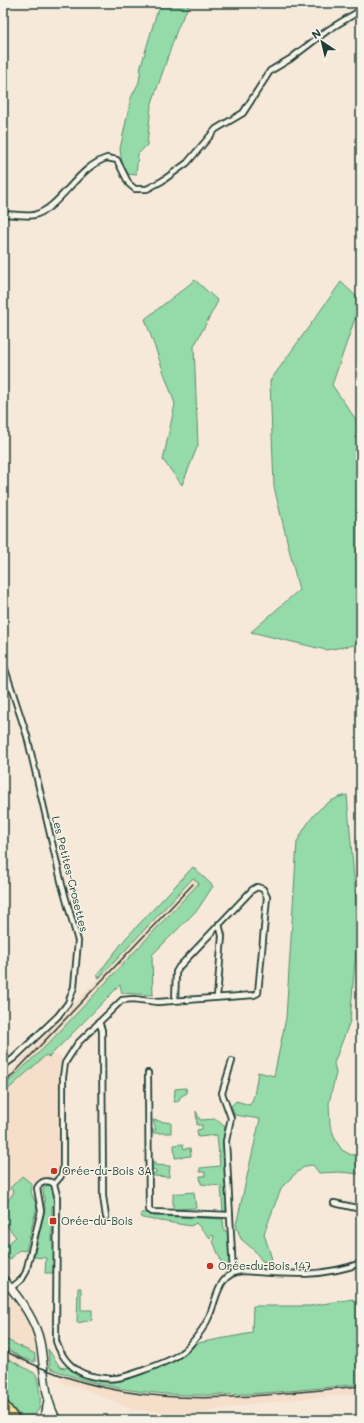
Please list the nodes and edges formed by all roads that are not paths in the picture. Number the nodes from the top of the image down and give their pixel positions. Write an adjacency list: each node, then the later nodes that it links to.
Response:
1 (361, 10): 2 (street)
2 (3, 214)
3 (3, 663): 9 (street, Les Petites-Crosettes)
4 (219, 924): 5 (street); 5 (street); 6 (street)
5 (217, 997): 6 (street)
6 (175, 1001): 7 (street)
7 (99, 1022): 11 (street); 15 (street)
8 (232, 1061): 14 (street)
9 (3, 1066)
10 (148, 1072): 14 (street)
11 (54, 1184): 17 (street); 19 (street)
12 (334, 1203): 13 (street)
13 (361, 1209)
14 (230, 1215): 17 (street)
15 (106, 1217)
16 (361, 1262): 17 (street)
17 (233, 1273)
18 (3, 1279): 19 (main road)
19 (11, 1288): 20 (main road)
20 (48, 1396): 25 (main road); 26 (main road)
21 (3, 1403): 24 (main road)
22 (3, 1413): 23 (main road)
23 (7, 1420)
24 (16, 1420)
25 (42, 1420)
26 (57, 1420)

